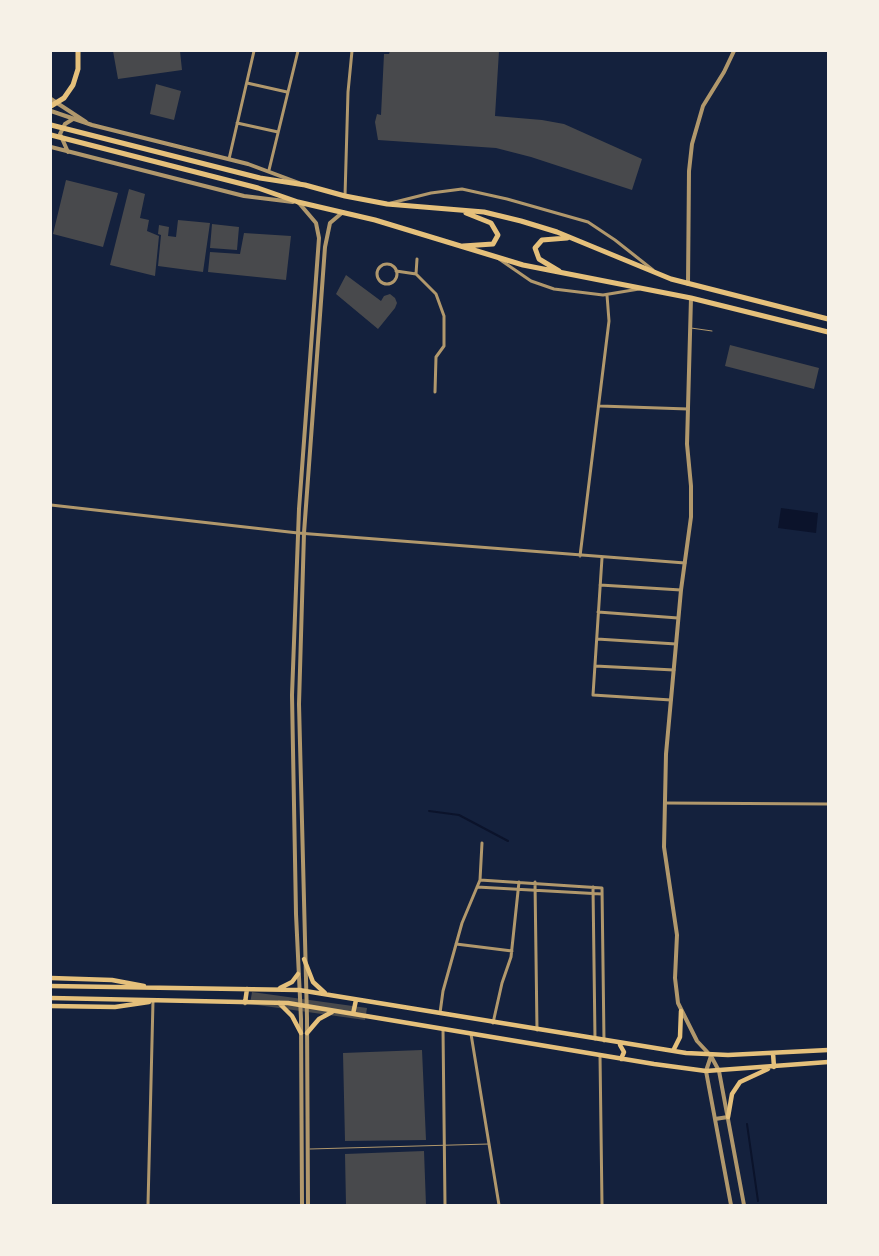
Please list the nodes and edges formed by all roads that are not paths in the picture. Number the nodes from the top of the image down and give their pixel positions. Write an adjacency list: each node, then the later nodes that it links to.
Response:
1 (78, 51): 9 (highway)
2 (254, 51): 6 (street)
3 (298, 51): 7 (street)
4 (352, 51): 21 (street)
5 (734, 51): 34 (street)
6 (247, 83): 7 (street); 12 (street)
7 (287, 92): 14 (street)
8 (51, 99): 11 (street)
9 (51, 104): 11 (street)
10 (51, 112): 11 (street)
11 (73, 117): 17 (street); 18 (street)
12 (238, 123): 14 (street); 18 (street)
13 (51, 125): 20 (highway)
14 (278, 132): 19 (street)
15 (51, 135): 22 (highway)
16 (51, 147): 17 (street)
17 (68, 152): 22 (street)
18 (229, 159): 19 (street)
19 (268, 170): 20 (street)
20 (305, 186): 21 (highway)
21 (345, 196): 23 (highway)
22 (298, 202): 25 (highway); 46 (street)
23 (387, 204): 24 (highway); 33 (street)
24 (456, 210): 26 (highway); 27 (highway)
25 (343, 212): 27 (highway); 47 (street)
26 (572, 238): 32 (highway); 33 (highway)
27 (458, 246): 28 (highway)
28 (497, 258): 32 (highway); 36 (street)
29 (417, 260): 31 (street)
30 (396, 271): 30 (street); 31 (street)
31 (416, 274): 42 (street)
32 (564, 274): 35 (highway)
33 (660, 275): 34 (highway)
34 (688, 284): 38 (highway)
35 (642, 288): 36 (street); 37 (highway)
36 (607, 295): 43 (street)
37 (692, 298): 39 (street); 41 (highway)
38 (828, 319)
39 (691, 328): 40 (lane); 44 (street)
40 (712, 332)
41 (828, 332)
42 (435, 392)
43 (600, 406): 44 (street); 48 (street)
44 (688, 409): 50 (street)
45 (51, 505): 46 (street)
46 (298, 533): 47 (street); 74 (street)
47 (304, 533): 48 (street); 73 (street)
48 (580, 556): 49 (street)
49 (602, 558): 50 (street); 51 (street)
50 (685, 563): 52 (street)
51 (600, 585): 52 (street); 53 (street)
52 (681, 590): 54 (street)
53 (598, 612): 54 (street); 55 (street)
54 (678, 618): 56 (street)
55 (597, 639): 56 (street); 57 (street)
56 (676, 644): 58 (street)
57 (595, 666): 58 (street); 59 (street)
58 (674, 670): 59 (street)
59 (671, 700): 60 (street)
60 (665, 803): 61 (street); 92 (street)
61 (828, 804)
62 (482, 843): 63 (street)
63 (480, 880): 64 (street); 66 (street)
64 (520, 882): 65 (street); 72 (street)
65 (535, 882): 67 (street); 68 (street)
66 (477, 887): 68 (street); 71 (street)
67 (593, 887): 69 (street); 70 (street)
68 (535, 890): 69 (street); 97 (street)
69 (593, 894): 70 (street); 101 (street)
70 (602, 894): 102 (street)
71 (456, 944): 72 (street); 94 (street)
72 (512, 951): 95 (street)
73 (304, 959): 81 (street); 82 (main road)
74 (298, 974): 78 (main road); 80 (street)
75 (51, 978): 77 (main road)
76 (51, 986): 77 (main road)
77 (153, 988): 79 (main road)
78 (278, 988): 79 (main road); 80 (main road)
79 (247, 989): 86 (main road)
80 (299, 990): 81 (main road); 88 (street)
81 (305, 991): 82 (main road); 90 (street)
82 (326, 994): 84 (main road)
83 (51, 998): 85 (main road)
84 (356, 1000): 93 (main road); 94 (main road)
85 (153, 1001): 86 (main road); 89 (main road); 119 (street)
86 (245, 1003): 87 (main road)
87 (279, 1003): 88 (main road); 98 (main road)
88 (300, 1005): 90 (main road); 98 (street)
89 (51, 1006)
90 (306, 1006): 91 (main road); 99 (street)
91 (333, 1011): 93 (main road); 99 (main road)
92 (681, 1011): 105 (main road); 108 (street)
93 (353, 1014): 96 (main road)
94 (440, 1014): 95 (main road)
95 (493, 1023): 97 (main road)
96 (443, 1028): 100 (main road); 117 (street)
97 (537, 1030): 101 (main road)
98 (301, 1033): 120 (street)
99 (307, 1033): 118 (street)
100 (471, 1033): 107 (main road); 116 (street)
101 (595, 1040): 102 (main road)
102 (604, 1041): 103 (main road)
103 (619, 1044): 105 (main road); 109 (main road)
104 (828, 1050): 106 (main road)
105 (673, 1051): 108 (main road)
106 (773, 1053): 108 (main road); 111 (main road)
107 (600, 1055): 109 (main road); 124 (street)
108 (711, 1056): 112 (street); 113 (street)
109 (620, 1059): 112 (main road)
110 (828, 1062): 111 (main road)
111 (774, 1067): 113 (main road); 114 (main road)
112 (706, 1070): 113 (main road); 115 (street)
113 (719, 1071): 114 (street)
114 (728, 1117): 115 (street); 126 (street)
115 (715, 1119): 125 (street)
116 (489, 1144): 117 (lane); 123 (street)
117 (444, 1146): 118 (lane); 122 (street)
118 (307, 1149): 121 (street)
119 (148, 1205)
120 (302, 1205)
121 (308, 1205)
122 (445, 1205)
123 (499, 1205)
124 (602, 1205)
125 (731, 1205)
126 (744, 1205)

